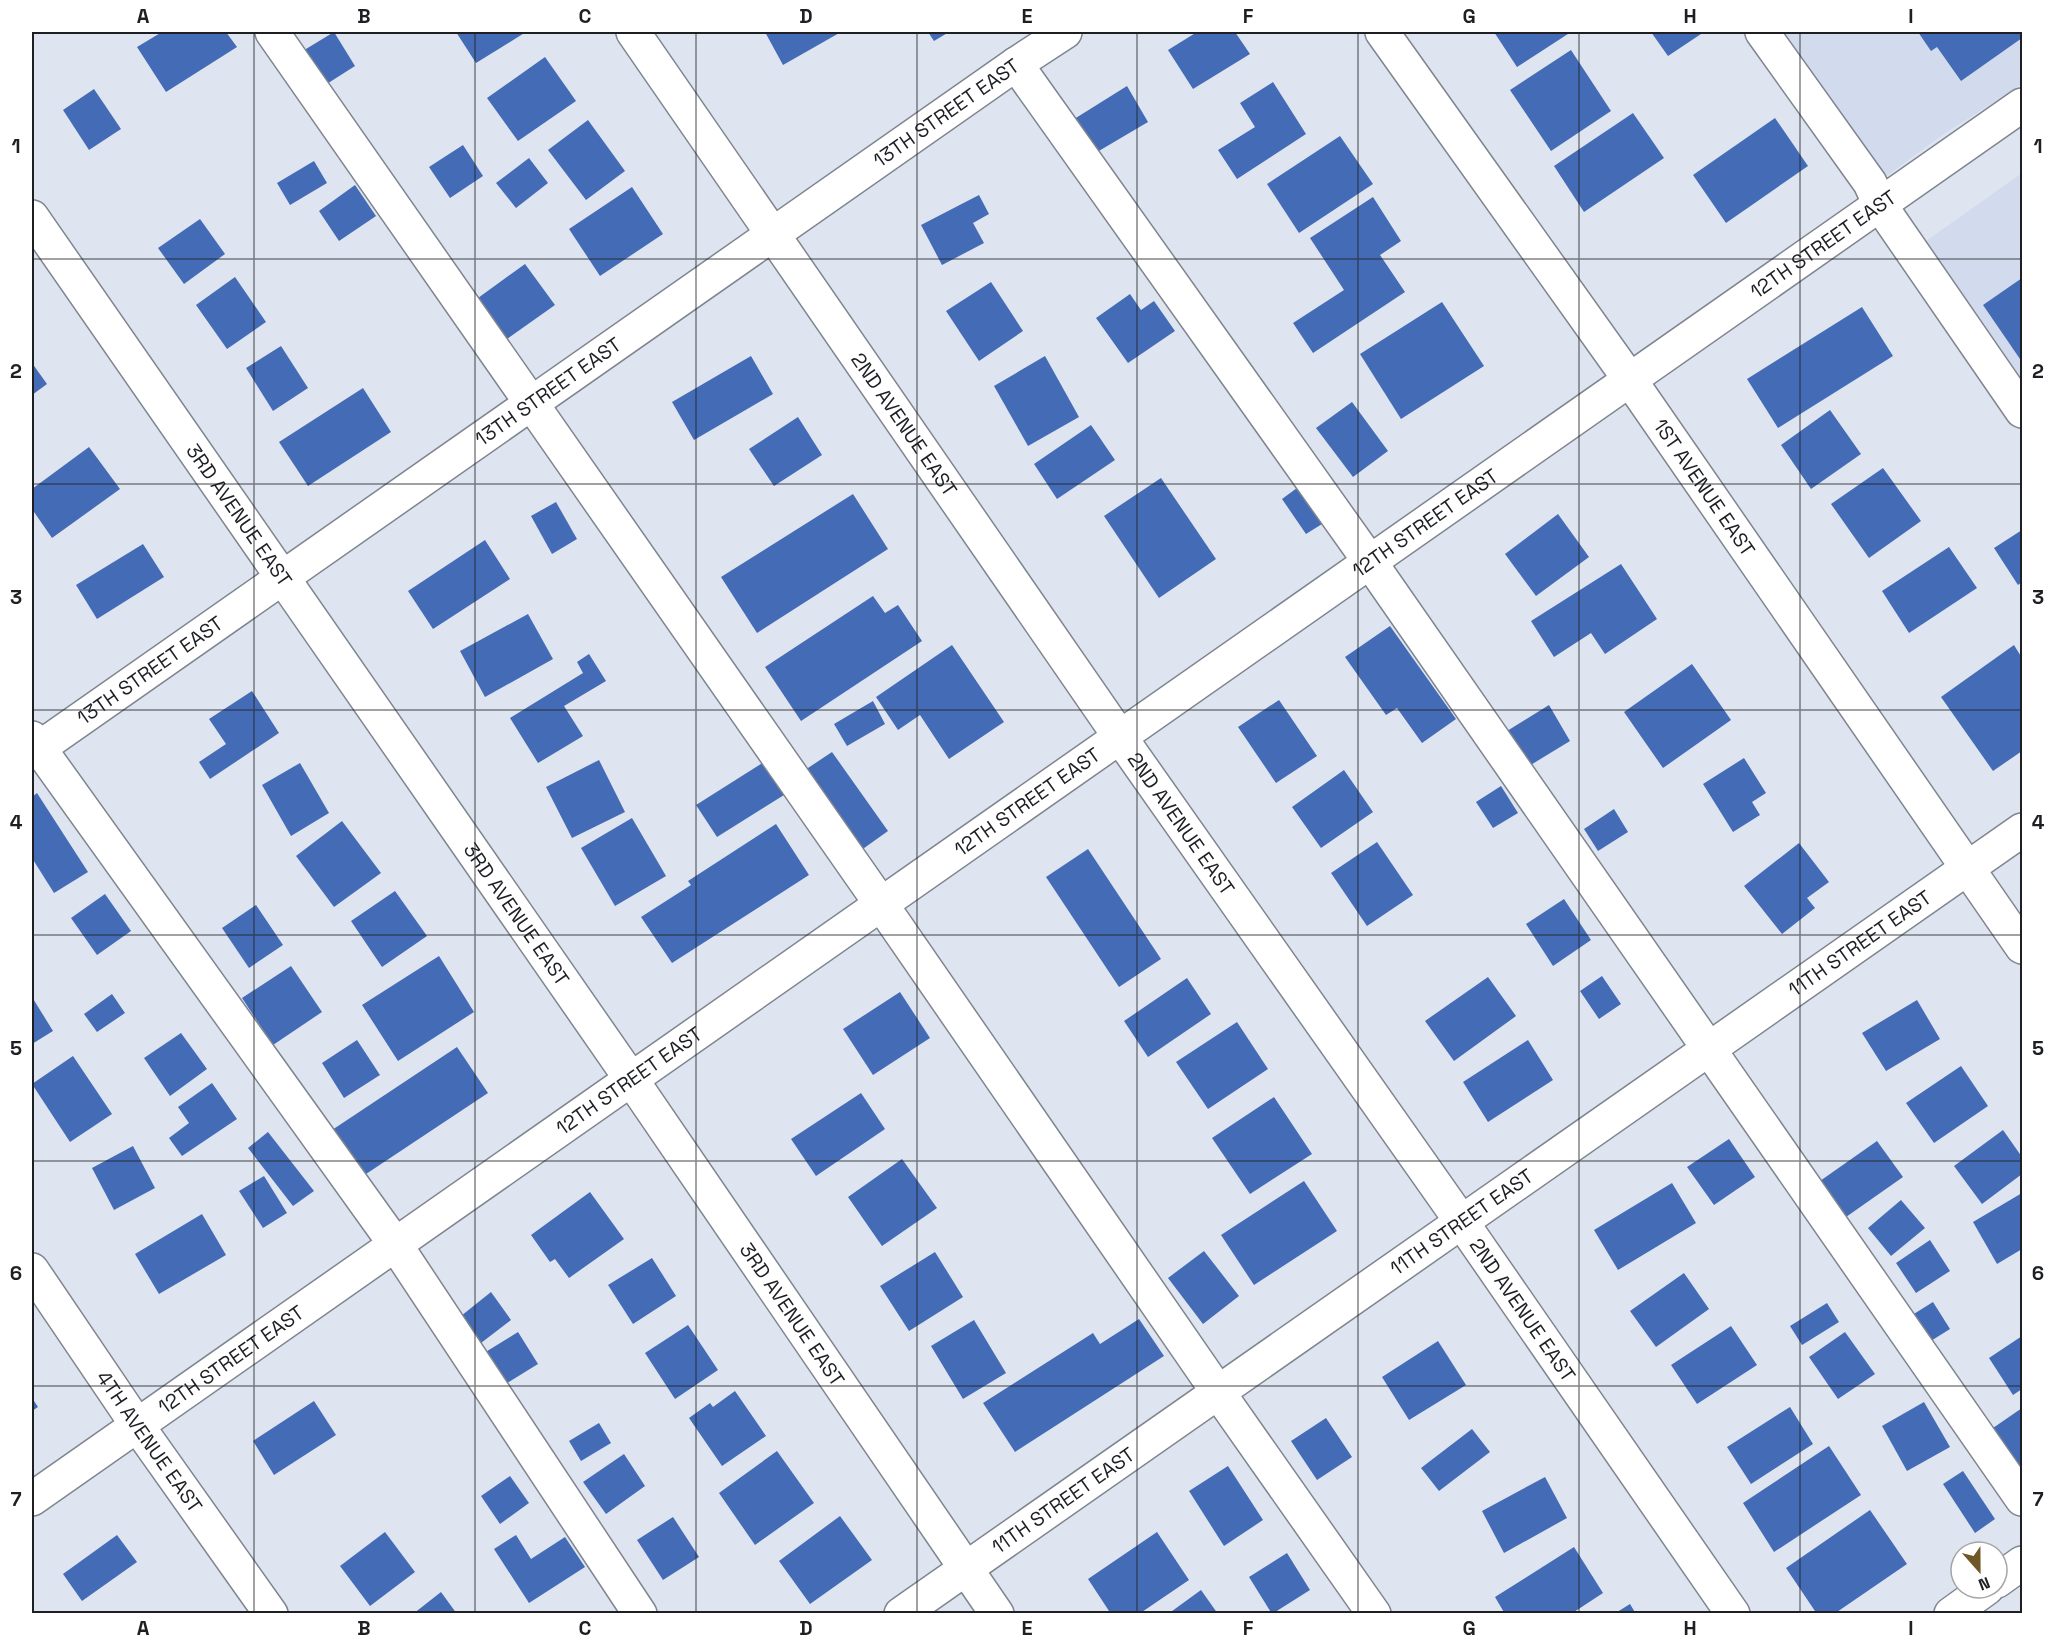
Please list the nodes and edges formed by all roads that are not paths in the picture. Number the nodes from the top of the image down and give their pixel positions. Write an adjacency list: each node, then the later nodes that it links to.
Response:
1 (272, 32): 12 (street)
2 (633, 32): 10 (street, 2ND AVENUE EAST)
3 (1065, 32): 6 (street, 13TH STREET EAST)
4 (1382, 32): 11 (street, 1ST AVENUE EAST)
5 (1762, 32): 8 (street)
6 (1016, 64): 10 (street, 13TH STREET EAST); 14 (street)
7 (2022, 105): 8 (street, 12TH STREET EAST)
8 (1880, 205): 11 (street, 12TH STREET EAST); 13 (street)
9 (32, 217): 15 (street, 3RD AVENUE EAST)
10 (773, 233): 12 (street, 13TH STREET EAST); 16 (street, 2ND AVENUE EAST)
11 (1630, 380): 14 (street, 12TH STREET EAST); 19 (street, 1ST AVENUE EAST)
12 (530, 404): 15 (street, 13TH STREET EAST); 20 (street)
13 (2022, 411)
14 (1370, 562): 16 (street, 12TH STREET EAST); 22 (street)
15 (281, 578): 17 (street, 13TH STREET EAST); 23 (street, 3RD AVENUE EAST)
16 (1120, 737): 20 (street, 12TH STREET EAST); 24 (street, 2ND AVENUE EAST)
17 (34, 747): 25 (street)
18 (2022, 830): 19 (street, 11TH STREET EAST)
19 (1967, 868): 21 (street, 1ST AVENUE EAST); 22 (street, 11TH STREET EAST)
20 (881, 904): 23 (street, 12TH STREET EAST); 27 (street)
21 (2022, 947)
22 (1707, 1049): 24 (street, 11TH STREET EAST); 30 (street)
23 (631, 1079): 25 (street, 12TH STREET EAST); 32 (street, 3RD AVENUE EAST)
24 (1461, 1221): 27 (street, 11TH STREET EAST); 40 (street, 2ND AVENUE EAST)
25 (395, 1244): 28 (street, 12TH STREET EAST); 36 (street)
26 (32, 1270): 28 (street, 4TH AVENUE EAST)
27 (1218, 1392): 32 (street, 11TH STREET EAST); 39 (street)
28 (137, 1425): 29 (street, 12TH STREET EAST); 35 (street, 4TH AVENUE EAST)
29 (32, 1499)
30 (2022, 1499)
31 (2022, 1563): 33 (street)
32 (965, 1568): 37 (street, 11TH STREET EAST); 38 (street, 3RD AVENUE EAST)
33 (2009, 1572)
34 (1970, 1600): 41 (street)
35 (271, 1614)
36 (640, 1614)
37 (900, 1614)
38 (996, 1614)
39 (1374, 1614)
40 (1733, 1614)
41 (1951, 1614)

